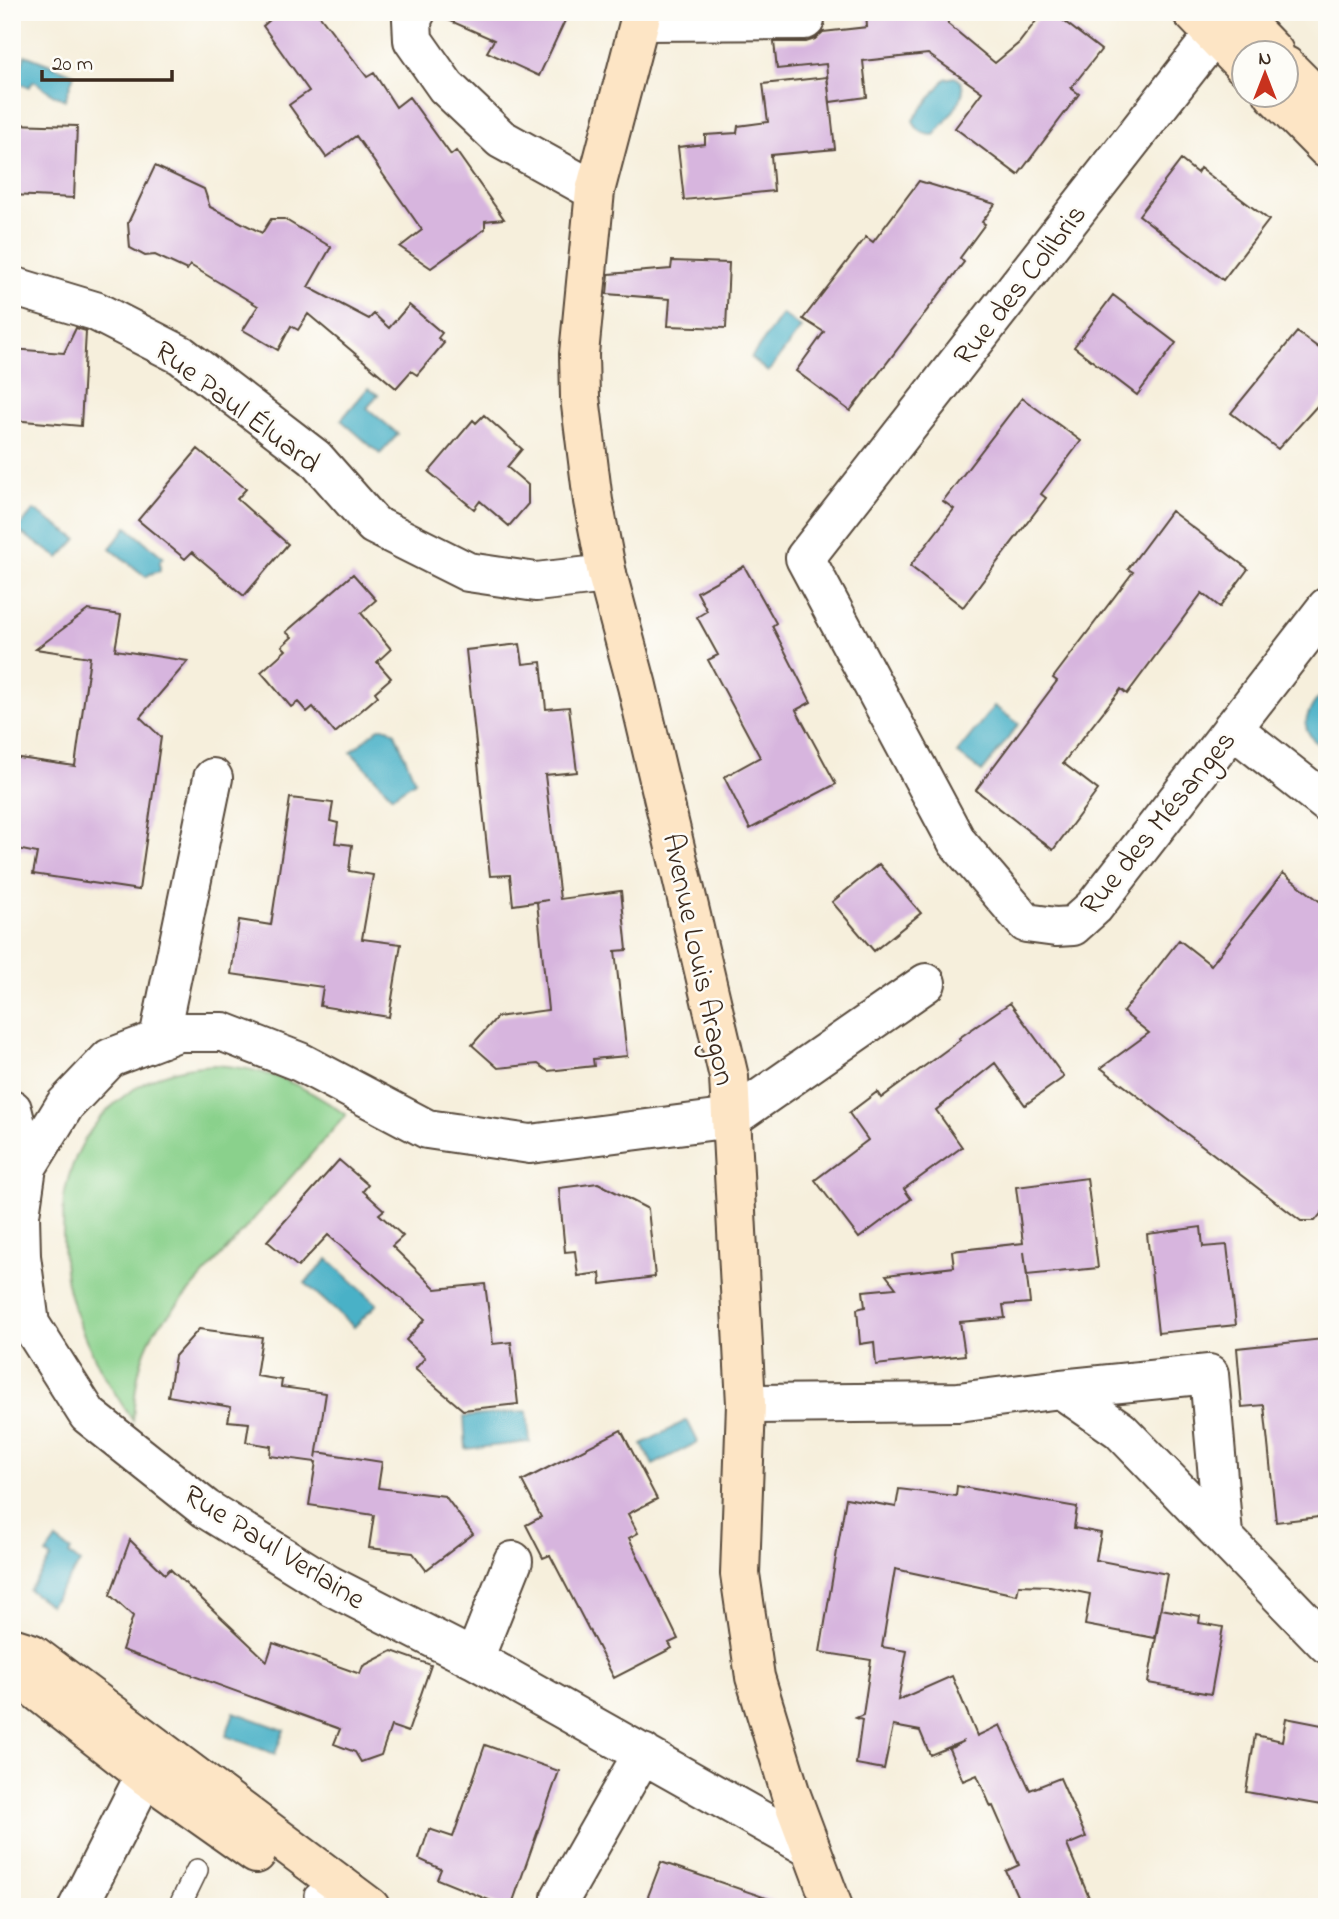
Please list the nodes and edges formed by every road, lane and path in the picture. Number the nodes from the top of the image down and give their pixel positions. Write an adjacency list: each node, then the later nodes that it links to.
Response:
1 (416, 12): 11 (street)
2 (641, 17): 4 (street); 11 (street, Avenue Louis Aragon)
3 (1219, 18): 5 (street); 6 (street); 13 (street, Rue des Colibris)
4 (805, 20)
5 (1251, 38)
6 (1230, 39)
7 (1300, 80): 8 (street)
8 (1327, 107)
9 (1287, 108): 10 (street)
10 (1327, 149)
11 (595, 191): 14 (street, Avenue Louis Aragon)
12 (12, 286): 14 (street, Rue Paul Éluard)
13 (805, 558): 16 (street, Rue des Mésanges)
14 (607, 574): 22 (street, Avenue Louis Aragon)
15 (1327, 607): 16 (street, Rue des Mésanges)
16 (1232, 727): 18 (street)
17 (213, 778): 20 (street)
18 (1327, 803)
19 (926, 983): 22 (street)
20 (159, 1038): 22 (street); 23 (street)
21 (12, 1109): 23 (street)
22 (732, 1118): 26 (street, Avenue Louis Aragon)
23 (27, 1167): 24 (street, Rue Paul Verlaine)
24 (16, 1256): 31 (street, Rue Paul Verlaine)
25 (1061, 1390): 26 (street); 27 (street); 27 (street)
26 (746, 1404): 35 (street, Avenue Louis Aragon)
27 (1223, 1535): 29 (street)
28 (513, 1561): 31 (street)
29 (1327, 1644)
30 (12, 1647): 41 (street)
31 (474, 1659): 33 (street, Rue Paul Verlaine)
32 (12, 1664): 34 (street)
33 (643, 1753): 35 (street, Rue Paul Verlaine); 37 (street)
34 (148, 1777): 38 (street); 39 (street)
35 (810, 1848): 42 (street, Avenue Louis Aragon)
36 (197, 1870): 40 (lane)
37 (561, 1898)
38 (321, 1903)
39 (78, 1907)
40 (179, 1907)
41 (370, 1907)
42 (833, 1907)

